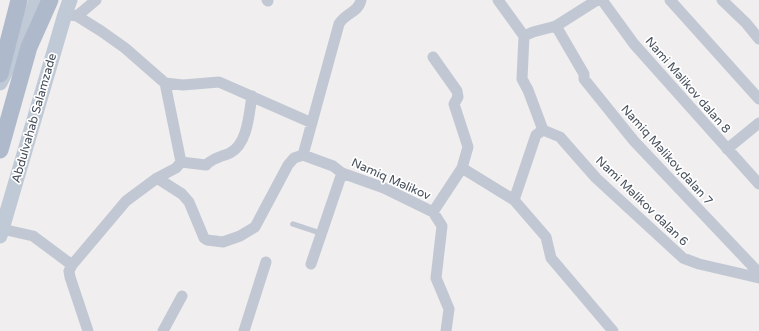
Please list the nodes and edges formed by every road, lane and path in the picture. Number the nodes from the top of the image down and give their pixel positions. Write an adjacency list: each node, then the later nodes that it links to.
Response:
1 (19, 0): 18 (main road)
2 (36, 0): 19 (main road)
3 (46, 0): 16 (main road)
4 (50, 0): 16 (main road, Abdulvahab Salamzade)
5 (96, 0): 12 (street)
6 (361, 0): 23 (street)
7 (498, 0): 14 (street)
8 (597, 0): 13 (street)
9 (602, 0): 27 (street, Nami Məlikov dalan 8)
10 (670, 0): 22 (street)
11 (722, 0): 15 (street)
12 (70, 8): 20 (street); 37 (main road, Abdulvahab Salamzade)
13 (556, 26): 14 (street); 42 (street, Namiq Məlikov,dalan 7)
14 (524, 36): 25 (street)
15 (759, 39)
16 (29, 47): 26 (main road, Abdulvahab Salamzade)
17 (433, 57): 30 (street, Namiq Məlikov)
18 (0, 74)
19 (0, 83)
20 (165, 83): 21 (street); 29 (street)
21 (252, 96): 23 (street); 29 (street)
22 (759, 99)
23 (312, 123): 28 (street)
24 (759, 123): 27 (street)
25 (543, 130): 34 (street); 43 (street, Nami Məlikov dalan 6)
26 (0, 150)
27 (727, 150): 33 (street, Nami Məlikov dalan 8)
28 (303, 155): 31 (street, Namiq Məlikov); 32 (street)
29 (181, 162): 32 (street)
30 (462, 168): 34 (street); 35 (street, Namiq Məlikov)
31 (342, 173): 35 (street, Namiq Məlikov); 38 (street)
32 (157, 178): 41 (street)
33 (759, 184)
34 (514, 200): 49 (street)
35 (433, 212): 48 (street)
36 (293, 224): 38 (lane)
37 (1, 233): 41 (street)
38 (320, 233): 40 (street)
39 (266, 262): 47 (street)
40 (311, 264)
41 (72, 265): 45 (street)
42 (759, 273)
43 (759, 278)
44 (182, 296): 46 (street)
45 (88, 331)
46 (163, 331)
47 (244, 331)
48 (446, 331)
49 (613, 331)

